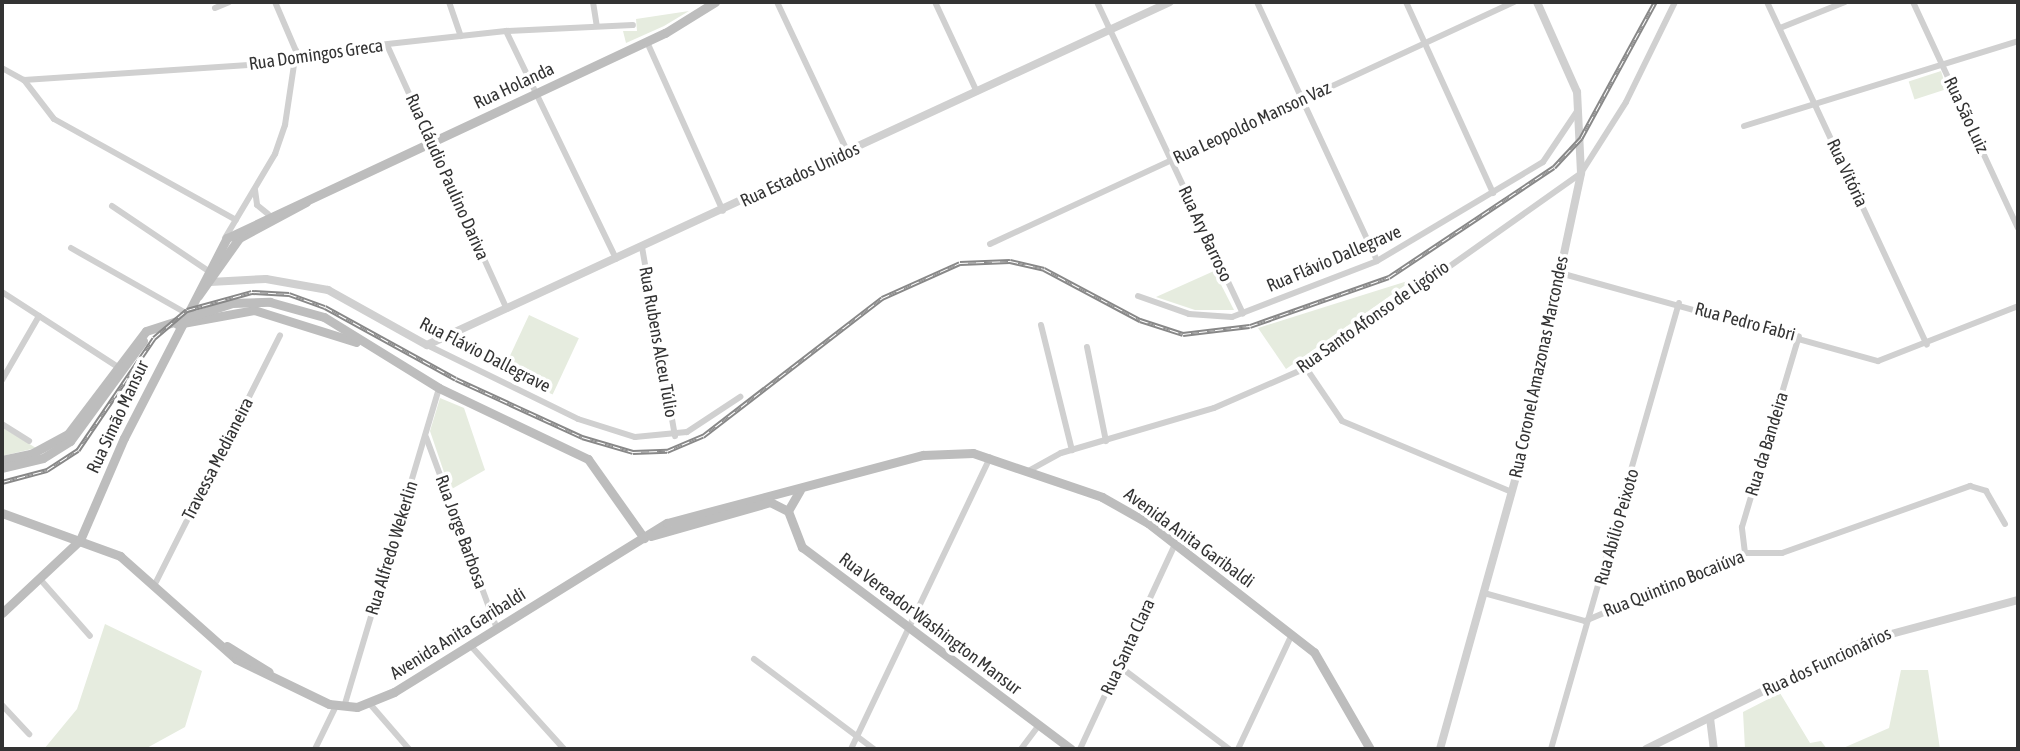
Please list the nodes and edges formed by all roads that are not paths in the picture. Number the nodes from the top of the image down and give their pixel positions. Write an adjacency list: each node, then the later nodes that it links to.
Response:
1 (229, 2): 18 (street)
2 (275, 2): 29 (street)
3 (449, 2): 24 (street)
4 (593, 2): 20 (street)
5 (715, 2): 26 (main road, Rua Holanda)
6 (777, 2): 40 (street)
7 (935, 2): 33 (street)
8 (1097, 2): 22 (street, Rua Ary Barroso)
9 (1170, 2): 22 (street, Rua Estados Unidos)
10 (1257, 2): 35 (street)
11 (1406, 2): 27 (street)
12 (1514, 2): 27 (street, Rua Leopoldo Manson Vaz)
13 (1537, 2): 37 (street)
14 (1675, 2): 42 (street, Rua Coronel Amazonas Marcondes)
15 (1767, 2): 21 (street, Rua Vitória)
16 (1844, 2): 21 (street)
17 (1913, 2): 30 (street, Rua São Luiz)
18 (215, 8)
19 (633, 25): 20 (street, Rua Domingos Greca)
20 (597, 26): 23 (street, Rua Domingos Greca)
21 (1780, 29): 36 (street, Rua Vitória)
22 (1110, 30): 33 (street, Rua Estados Unidos); 41 (street, Rua Ary Barroso)
23 (506, 31): 24 (street, Rua Domingos Greca); 34 (street)
24 (461, 36): 28 (street, Rua Domingos Greca)
25 (2018, 41): 30 (street)
26 (647, 42): 34 (main road, Rua Holanda); 47 (street)
27 (1425, 43): 35 (street, Rua Leopoldo Manson Vaz); 45 (street)
28 (387, 45): 29 (street, Rua Domingos Greca); 39 (street, Rua Cláudio Paulino Dariva)
29 (296, 57): 32 (street, Rua Domingos Greca); 43 (street, Rua Simão Mansur)
30 (1943, 65): 36 (street); 50 (street, Rua São Luiz)
31 (2, 68): 32 (street)
32 (24, 79): 49 (street)
33 (977, 92): 40 (street, Rua Estados Unidos)
34 (537, 93): 39 (main road, Rua Holanda); 55 (street)
35 (1303, 100): 41 (street, Rua Leopoldo Manson Vaz); 56 (street)
36 (1815, 106): 38 (street); 74 (street, Rua Vitória)
37 (1579, 107): 42 (street); 45 (street, Rua Flávio Dallegrave)
38 (1744, 126)
39 (431, 142): 44 (main road, Rua Holanda); 65 (street, Rua Cláudio Paulino Dariva)
40 (848, 153): 47 (street, Rua Estados Unidos)
41 (1171, 160): 51 (street, Rua Leopoldo Manson Vaz); 67 (street, Rua Ary Barroso)
42 (1581, 173): 58 (street, Rua Coronel Amazonas Marcondes); 78 (street, Rua Santo Afonso de Ligório)
43 (256, 185): 48 (street); 49 (street, Rua Simão Mansur)
44 (322, 192): 48 (main road, Rua Holanda); 52 (main road, Rua Holanda)
45 (1493, 193): 56 (street, Rua Flávio Dallegrave)
46 (112, 206): 57 (street)
47 (723, 211): 53 (street, Rua Estados Unidos)
48 (268, 214): 52 (main road, Rua Holanda)
49 (236, 220): 52 (street, Rua Simão Mansur)
50 (2018, 228)
51 (990, 244)
52 (225, 247): 57 (main road, Rua Simão Mansur); 59 (main road, Rua Simão Mansur)
53 (642, 247): 55 (street, Rua Estados Unidos); 84 (street, Rua Rubens Alceu Túlio)
54 (71, 248): 69 (street)
55 (616, 259): 65 (street, Rua Estados Unidos)
56 (1377, 261): 67 (street, Rua Flávio Dallegrave)
57 (207, 270): 69 (main road, Rua Simão Mansur)
58 (1560, 273): 63 (street, Rua Pedro Fabri); 93 (street, Rua Coronel Amazonas Marcondes)
59 (210, 282): 62 (main road, Rua Simão Mansur); 73 (street, Rua Flávio Dallegrave)
60 (2, 292): 68 (street)
61 (1138, 296): 67 (street, Rua Flávio Dallegrave)
62 (197, 297): 66 (main road); 69 (main road, Rua Simão Mansur)
63 (1679, 303): 72 (street, Rua Pedro Fabri); 106 (street, Rua Abílio Peixoto)
64 (2018, 306): 74 (street, Rua Pedro Fabri)
65 (506, 309): 73 (street, Rua Estados Unidos)
66 (209, 310): 69 (main road); 75 (main road)
67 (1243, 314)
68 (38, 316): 77 (street); 79 (street)
69 (184, 316): 75 (main road); 77 (main road); 98 (main road, Rua Simão Mansur)
70 (1041, 325): 87 (street)
71 (280, 335): 102 (street, Travessa Medianeira)
72 (1799, 336): 74 (street, Rua Pedro Fabri); 100 (street, Rua da Bandeira)
73 (427, 345): 84 (street, Rua Flávio Dallegrave)
74 (1927, 345)
75 (367, 346): 80 (main road)
76 (1087, 347): 86 (street)
77 (119, 368): 89 (main road); 90 (main road)
78 (1306, 368): 86 (street, Rua Santo Afonso de Ligório); 93 (street)
79 (2, 380)
80 (439, 388): 83 (street, Rua Alfredo Wekerlin); 97 (main road)
81 (740, 397): 84 (street, Rua Flávio Dallegrave)
82 (2, 424): 85 (street)
83 (425, 435): 108 (street, Rua Jorge Barbosa); 116 (street, Rua Alfredo Wekerlin)
84 (675, 436)
85 (29, 441)
86 (1106, 441): 87 (street, Rua Santo Afonso de Ligório)
87 (1072, 450): 91 (street, Rua Santo Afonso de Ligório)
88 (990, 457): 91 (main road, Avenida Anita Garibaldi); 92 (main road, Avenida Anita Garibaldi); 107 (street)
89 (2, 460)
90 (2, 468)
91 (1030, 470): 99 (main road, Avenida Anita Garibaldi)
92 (802, 488): 94 (main road); 97 (main road, Avenida Anita Garibaldi)
93 (1512, 492): 103 (street, Rua Coronel Amazonas Marcondes)
94 (788, 511): 97 (main road, Avenida Anita Garibaldi); 107 (main road, Rua Vereador Washington Mansur)
95 (2, 513): 98 (main road)
96 (2005, 524): 100 (street, Rua Quintino Bocaiúva)
97 (644, 538): 108 (main road, Avenida Anita Garibaldi)
98 (80, 540): 101 (main road); 102 (main road)
99 (1175, 544): 109 (main road, Avenida Anita Garibaldi); 113 (street, Rua Santa Clara)
100 (1745, 553): 106 (street, Rua Quintino Bocaiúva)
101 (39, 578): 105 (main road); 110 (street)
102 (156, 582): 116 (main road)
103 (1484, 593): 106 (street, Rua Quintino Bocaiúva); 132 (street, Rua Coronel Amazonas Marcondes)
104 (2018, 600): 117 (street, Rua dos Funcionários)
105 (4, 609)
106 (1590, 619): 133 (street, Rua Abílio Peixoto)
107 (909, 627): 118 (main road, Rua Vereador Washington Mansur); 120 (street)
108 (497, 629): 111 (main road, Avenida Anita Garibaldi)
109 (1292, 634): 130 (street); 131 (main road, Avenida Anita Garibaldi)
110 (90, 636)
111 (470, 645): 114 (main road, Avenida Anita Garibaldi); 123 (street)
112 (754, 659): 120 (street)
113 (1119, 666): 128 (street, Rua Santa Clara); 129 (street)
114 (370, 704): 116 (main road, Avenida Anita Garibaldi); 122 (street)
115 (2, 705): 119 (street)
116 (340, 707): 121 (street, Rua Alfredo Wekerlin)
117 (1710, 718): 134 (street, Rua dos Funcionários); 135 (street)
118 (1039, 725): 126 (street); 127 (main road, Rua Vereador Washington Mansur)
119 (29, 734)
120 (857, 736): 124 (street); 125 (street)
121 (314, 749)
122 (409, 749)
123 (564, 749)
124 (850, 749)
125 (874, 749)
126 (1021, 749)
127 (1071, 749)
128 (1080, 749)
129 (1229, 749)
130 (1238, 749)
131 (1370, 749)
132 (1440, 749)
133 (1551, 749)
134 (1646, 749)
135 (1714, 749)

